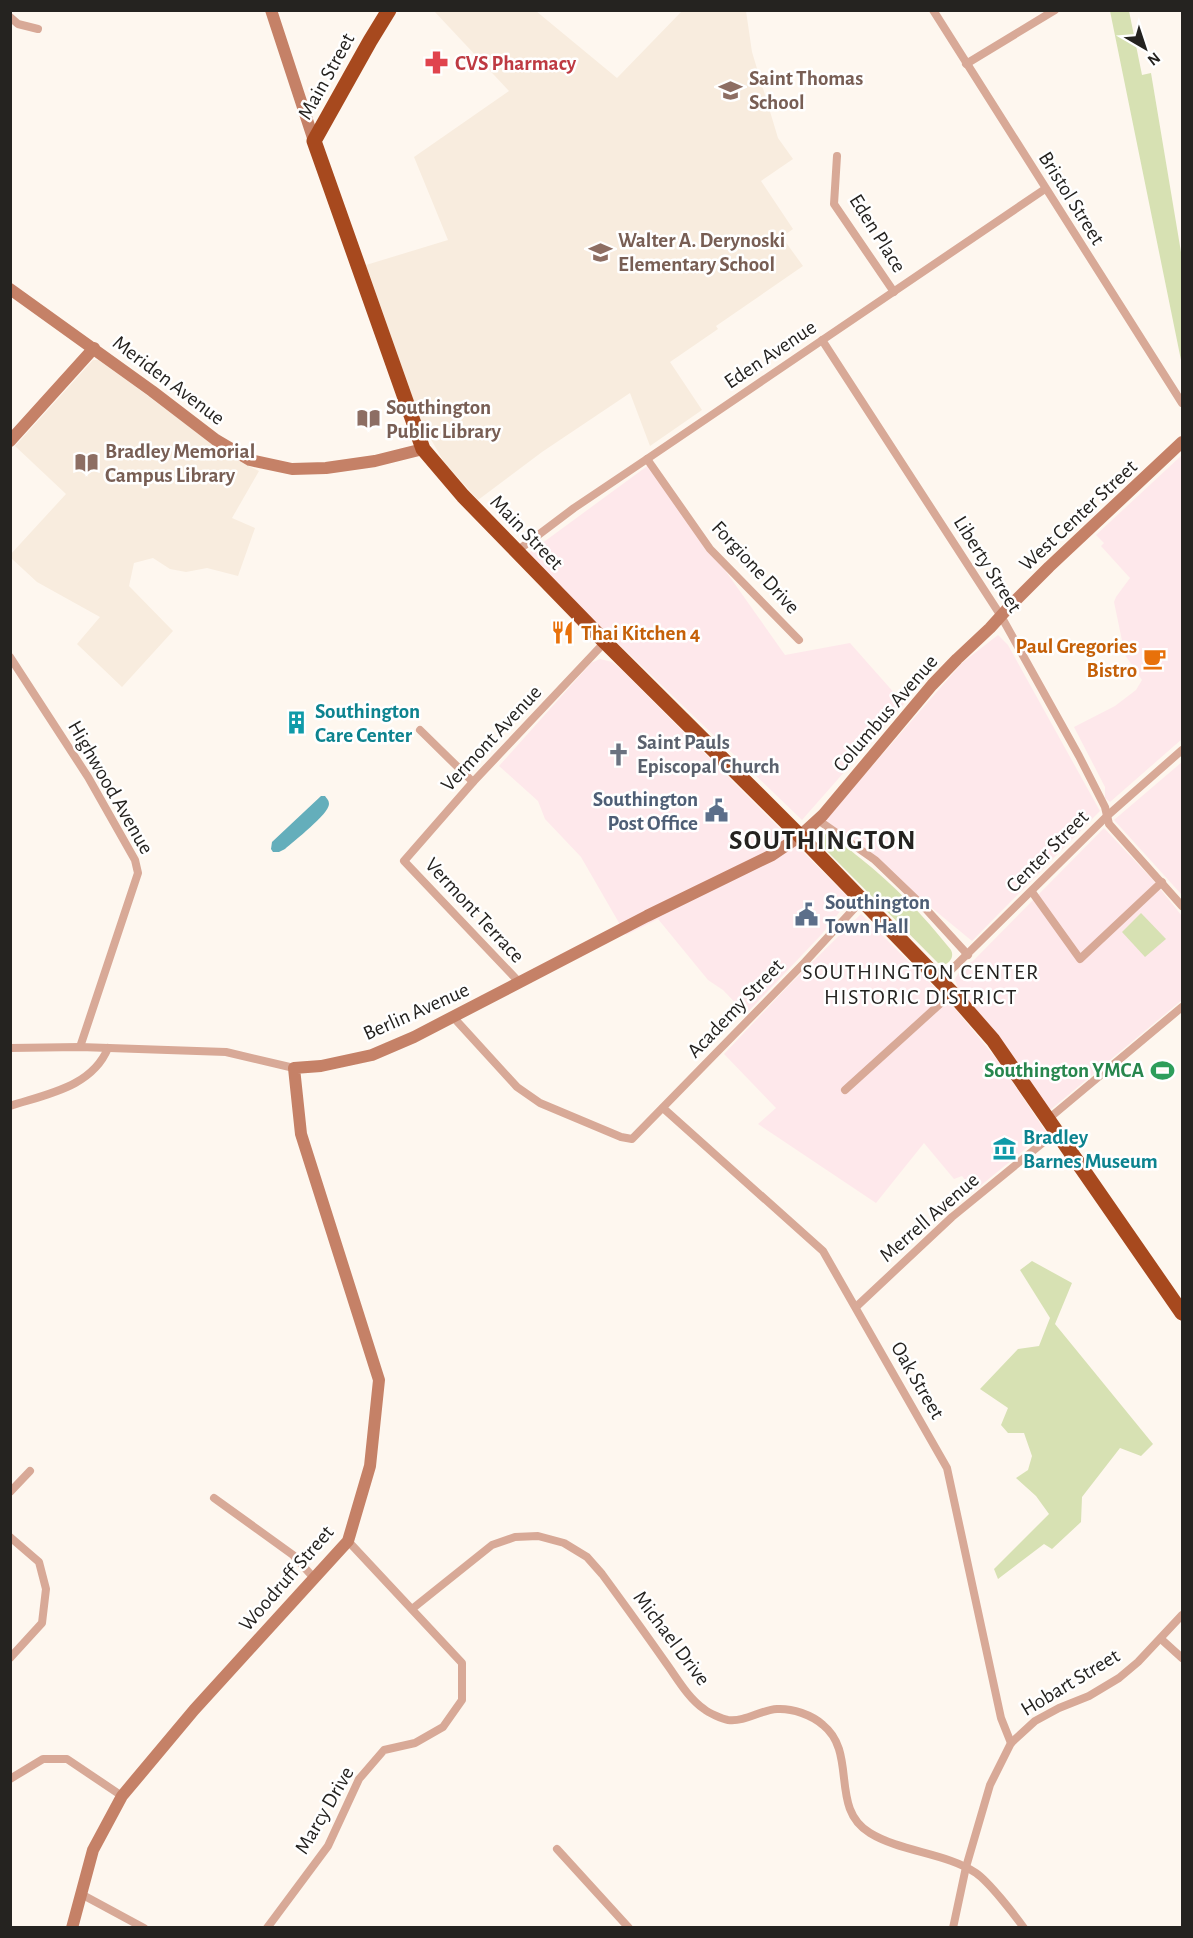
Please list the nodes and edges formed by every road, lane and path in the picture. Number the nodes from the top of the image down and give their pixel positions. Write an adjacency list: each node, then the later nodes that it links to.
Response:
1 (271, 10): 8 (street)
2 (389, 10): 8 (highway, Main Street)
3 (933, 10): 7 (street, Bristol Street)
4 (1055, 10): 7 (street)
5 (10, 17): 6 (street)
6 (38, 29)
7 (966, 64): 10 (street, Bristol Street)
8 (314, 141): 18 (highway, Main Street)
9 (837, 156): 12 (street, Eden Place)
10 (1045, 189): 12 (street, Eden Avenue); 15 (street, Bristol Street)
11 (10, 289): 14 (street, Meriden Avenue)
12 (894, 292): 13 (street, Eden Avenue)
13 (822, 340): 19 (street, Eden Avenue); 21 (street, Liberty Street)
14 (93, 348): 16 (street); 18 (street, Meriden Avenue)
15 (1182, 403)
16 (10, 441)
17 (1182, 442): 21 (street, West Center Street)
18 (423, 449): 20 (highway, Main Street)
19 (646, 459): 20 (street, Eden Avenue); 22 (street, Forgione Drive)
20 (517, 552): 23 (highway, Main Street)
21 (1001, 616): 28 (street, Liberty Street); 29 (street, Columbus Avenue)
22 (799, 640)
23 (605, 642): 27 (street, Vermont Avenue); 30 (highway, Main Street)
24 (10, 657): 42 (street, Highwood Avenue)
25 (420, 730): 27 (street)
26 (1182, 750): 28 (street, Center Street)
27 (473, 782): 31 (street, Vermont Avenue)
28 (1107, 816): 32 (street, Liberty Street); 33 (street, Center Street)
29 (818, 820): 30 (street, Columbus Avenue); 36 (street)
30 (800, 836): 34 (highway, Main Street); 38 (street, Berlin Avenue)
31 (404, 861): 38 (street, Vermont Terrace)
32 (1162, 882): 33 (street); 35 (street, Liberty Street)
33 (1032, 892): 36 (street, Center Street)
34 (862, 900): 37 (highway, Main Street); 48 (street, Academy Street)
35 (1182, 906)
36 (968, 956): 37 (street, Center Street)
37 (941, 980): 39 (highway, Main Street)
38 (520, 984): 41 (street, Berlin Avenue)
39 (952, 993): 46 (street); 49 (highway, Main Street)
40 (1182, 1007): 49 (street, Merrell Avenue)
41 (454, 1018): 45 (street, Berlin Avenue); 48 (street, Academy Street)
42 (80, 1047): 43 (street, Berlin Avenue); 44 (street, Berlin Avenue)
43 (10, 1048)
44 (108, 1048): 45 (street, Berlin Avenue); 47 (street)
45 (294, 1068): 56 (street, Woodruff Street)
46 (845, 1090)
47 (10, 1106)
48 (663, 1108): 51 (street, Oak Street)
49 (1052, 1126): 50 (highway, Main Street); 51 (street, Merrell Avenue)
50 (1180, 1304)
51 (856, 1307): 63 (street, Oak Street)
52 (30, 1470): 53 (street)
53 (10, 1492)
54 (214, 1498): 57 (street)
55 (10, 1537): 61 (street)
56 (348, 1541): 57 (street, Woodruff Street); 58 (street, Marcy Drive)
57 (314, 1578): 65 (street, Woodruff Street)
58 (411, 1609): 67 (street, Michael Drive); 71 (street, Marcy Drive)
59 (1182, 1615): 60 (street, Hobart Street)
60 (1161, 1639): 62 (street); 63 (street, Hobart Street)
61 (10, 1658)
62 (1182, 1658)
63 (1011, 1743): 67 (street, Hobart Street)
64 (10, 1779): 65 (street)
65 (122, 1796): 68 (street, Woodruff Street)
66 (557, 1849): 72 (street)
67 (966, 1867): 73 (street, Hobart Street); 74 (street)
68 (81, 1894): 69 (street, Woodruff Street); 70 (street)
69 (72, 1928)
70 (144, 1928)
71 (267, 1928)
72 (628, 1928)
73 (953, 1928)
74 (1024, 1928)

